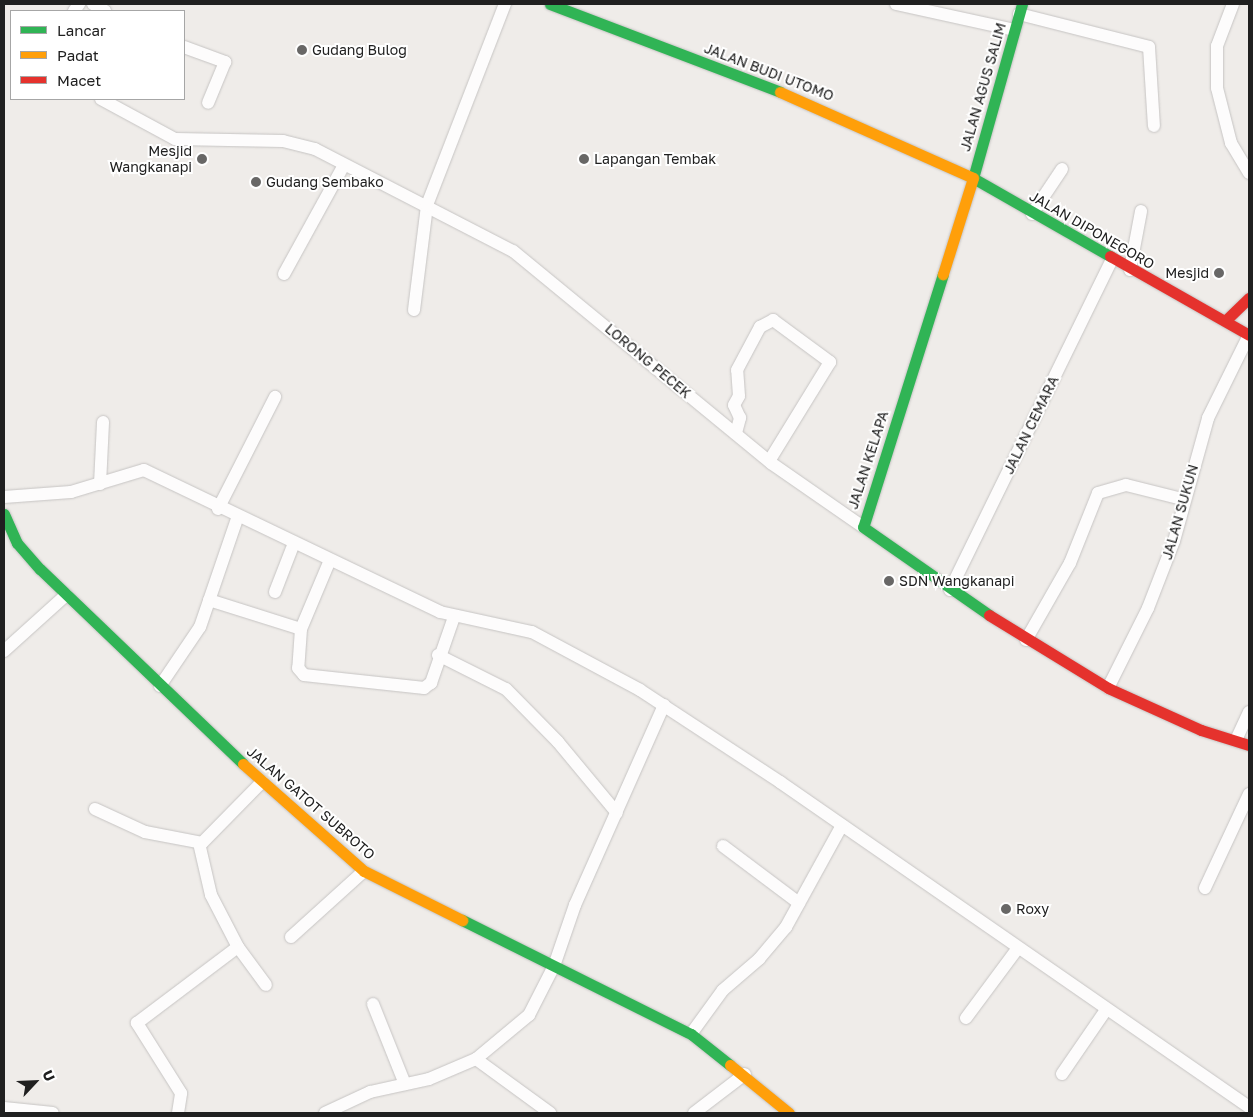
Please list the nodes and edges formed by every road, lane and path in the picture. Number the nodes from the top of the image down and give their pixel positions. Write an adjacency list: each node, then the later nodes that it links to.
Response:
1 (505, 4): 16 (street)
2 (550, 4): 5 (main road, JALAN BUDI UTOMO)
3 (896, 4): 7 (street)
4 (1233, 4): 14 (street)
5 (585, 9): 15 (main road, JALAN BUDI UTOMO)
6 (1021, 9): 7 (main road, JALAN AGUS SALIM); 11 (street)
7 (1014, 30): 15 (main road, JALAN AGUS SALIM)
8 (185, 47): 10 (street)
9 (103, 100): 12 (street, LORONG PECEK)
10 (208, 103)
11 (1154, 126)
12 (344, 164): 16 (street, LORONG PECEK); 21 (street)
13 (1062, 169): 18 (street)
14 (1249, 173)
15 (973, 178): 18 (main road, JALAN DIPONEGORO); 36 (main road, JALAN KELAPA)
16 (426, 205): 23 (street); 28 (street, LORONG PECEK)
17 (1141, 211): 20 (street)
18 (1032, 214): 19 (main road, JALAN DIPONEGORO)
19 (1112, 260): 20 (main road, JALAN DIPONEGORO); 39 (street, JALAN CEMARA)
20 (1130, 270): 24 (main road, JALAN DIPONEGORO)
21 (284, 274)
22 (1249, 298): 24 (main road)
23 (414, 310)
24 (1226, 320): 25 (main road, JALAN DIPONEGORO)
25 (1249, 335): 32 (street, JALAN SUKUN)
26 (274, 397): 33 (street)
27 (103, 422): 30 (street)
28 (736, 433): 29 (street, LORONG PECEK); 29 (street)
29 (769, 460): 36 (street, LORONG PECEK)
30 (100, 484): 31 (street); 33 (street)
31 (4, 497)
32 (1182, 499): 45 (street); 49 (street, JALAN SUKUN)
33 (218, 508): 35 (street)
34 (4, 514): 41 (main road, JALAN GATOT SUBROTO)
35 (238, 516): 37 (street); 42 (street)
36 (863, 527): 39 (main road, JALAN KELAPA)
37 (294, 543): 38 (street); 40 (street)
38 (330, 560): 43 (street); 44 (street)
39 (950, 590): 45 (main road, JALAN KELAPA)
40 (275, 592)
41 (66, 595): 46 (street); 48 (main road, JALAN GATOT SUBROTO)
42 (209, 600): 44 (street); 48 (street)
43 (454, 617): 47 (street); 50 (street)
44 (301, 629): 47 (street)
45 (1026, 640): 49 (main road, JALAN KELAPA)
46 (4, 651)
47 (438, 655): 57 (street)
48 (160, 686): 54 (main road, JALAN GATOT SUBROTO)
49 (1108, 688): 52 (main road, JALAN KELAPA)
50 (664, 705): 57 (street); 59 (street)
51 (1249, 712): 52 (street)
52 (1236, 740): 53 (main road, JALAN KELAPA)
53 (1249, 745)
54 (262, 782): 60 (street); 62 (main road, JALAN GATOT SUBROTO)
55 (1249, 794): 58 (street)
56 (94, 809): 60 (street)
57 (617, 813): 68 (street)
58 (1245, 814): 63 (street)
59 (842, 825): 64 (street); 67 (street)
60 (199, 843): 66 (street)
61 (723, 846): 64 (street)
62 (364, 871): 65 (street); 68 (main road, JALAN GATOT SUBROTO)
63 (1205, 888)
64 (799, 903): 73 (street)
65 (291, 937)
66 (238, 947): 69 (street); 82 (street)
67 (1018, 948): 71 (street); 72 (street)
68 (554, 966): 73 (main road, JALAN GATOT SUBROTO); 74 (street)
69 (266, 985)
70 (373, 1004): 77 (street)
71 (1106, 1010): 76 (street); 78 (street)
72 (966, 1018)
73 (691, 1034): 75 (main road, JALAN GATOT SUBROTO)
74 (476, 1060): 77 (street); 83 (street)
75 (745, 1074): 84 (street); 85 (main road, JALAN GATOT SUBROTO)
76 (1062, 1074)
77 (405, 1084): 80 (street)
78 (1249, 1107)
79 (4, 1108): 81 (street)
80 (328, 1112)
81 (53, 1113)
82 (178, 1113)
83 (550, 1113)
84 (694, 1113)
85 (789, 1113)

